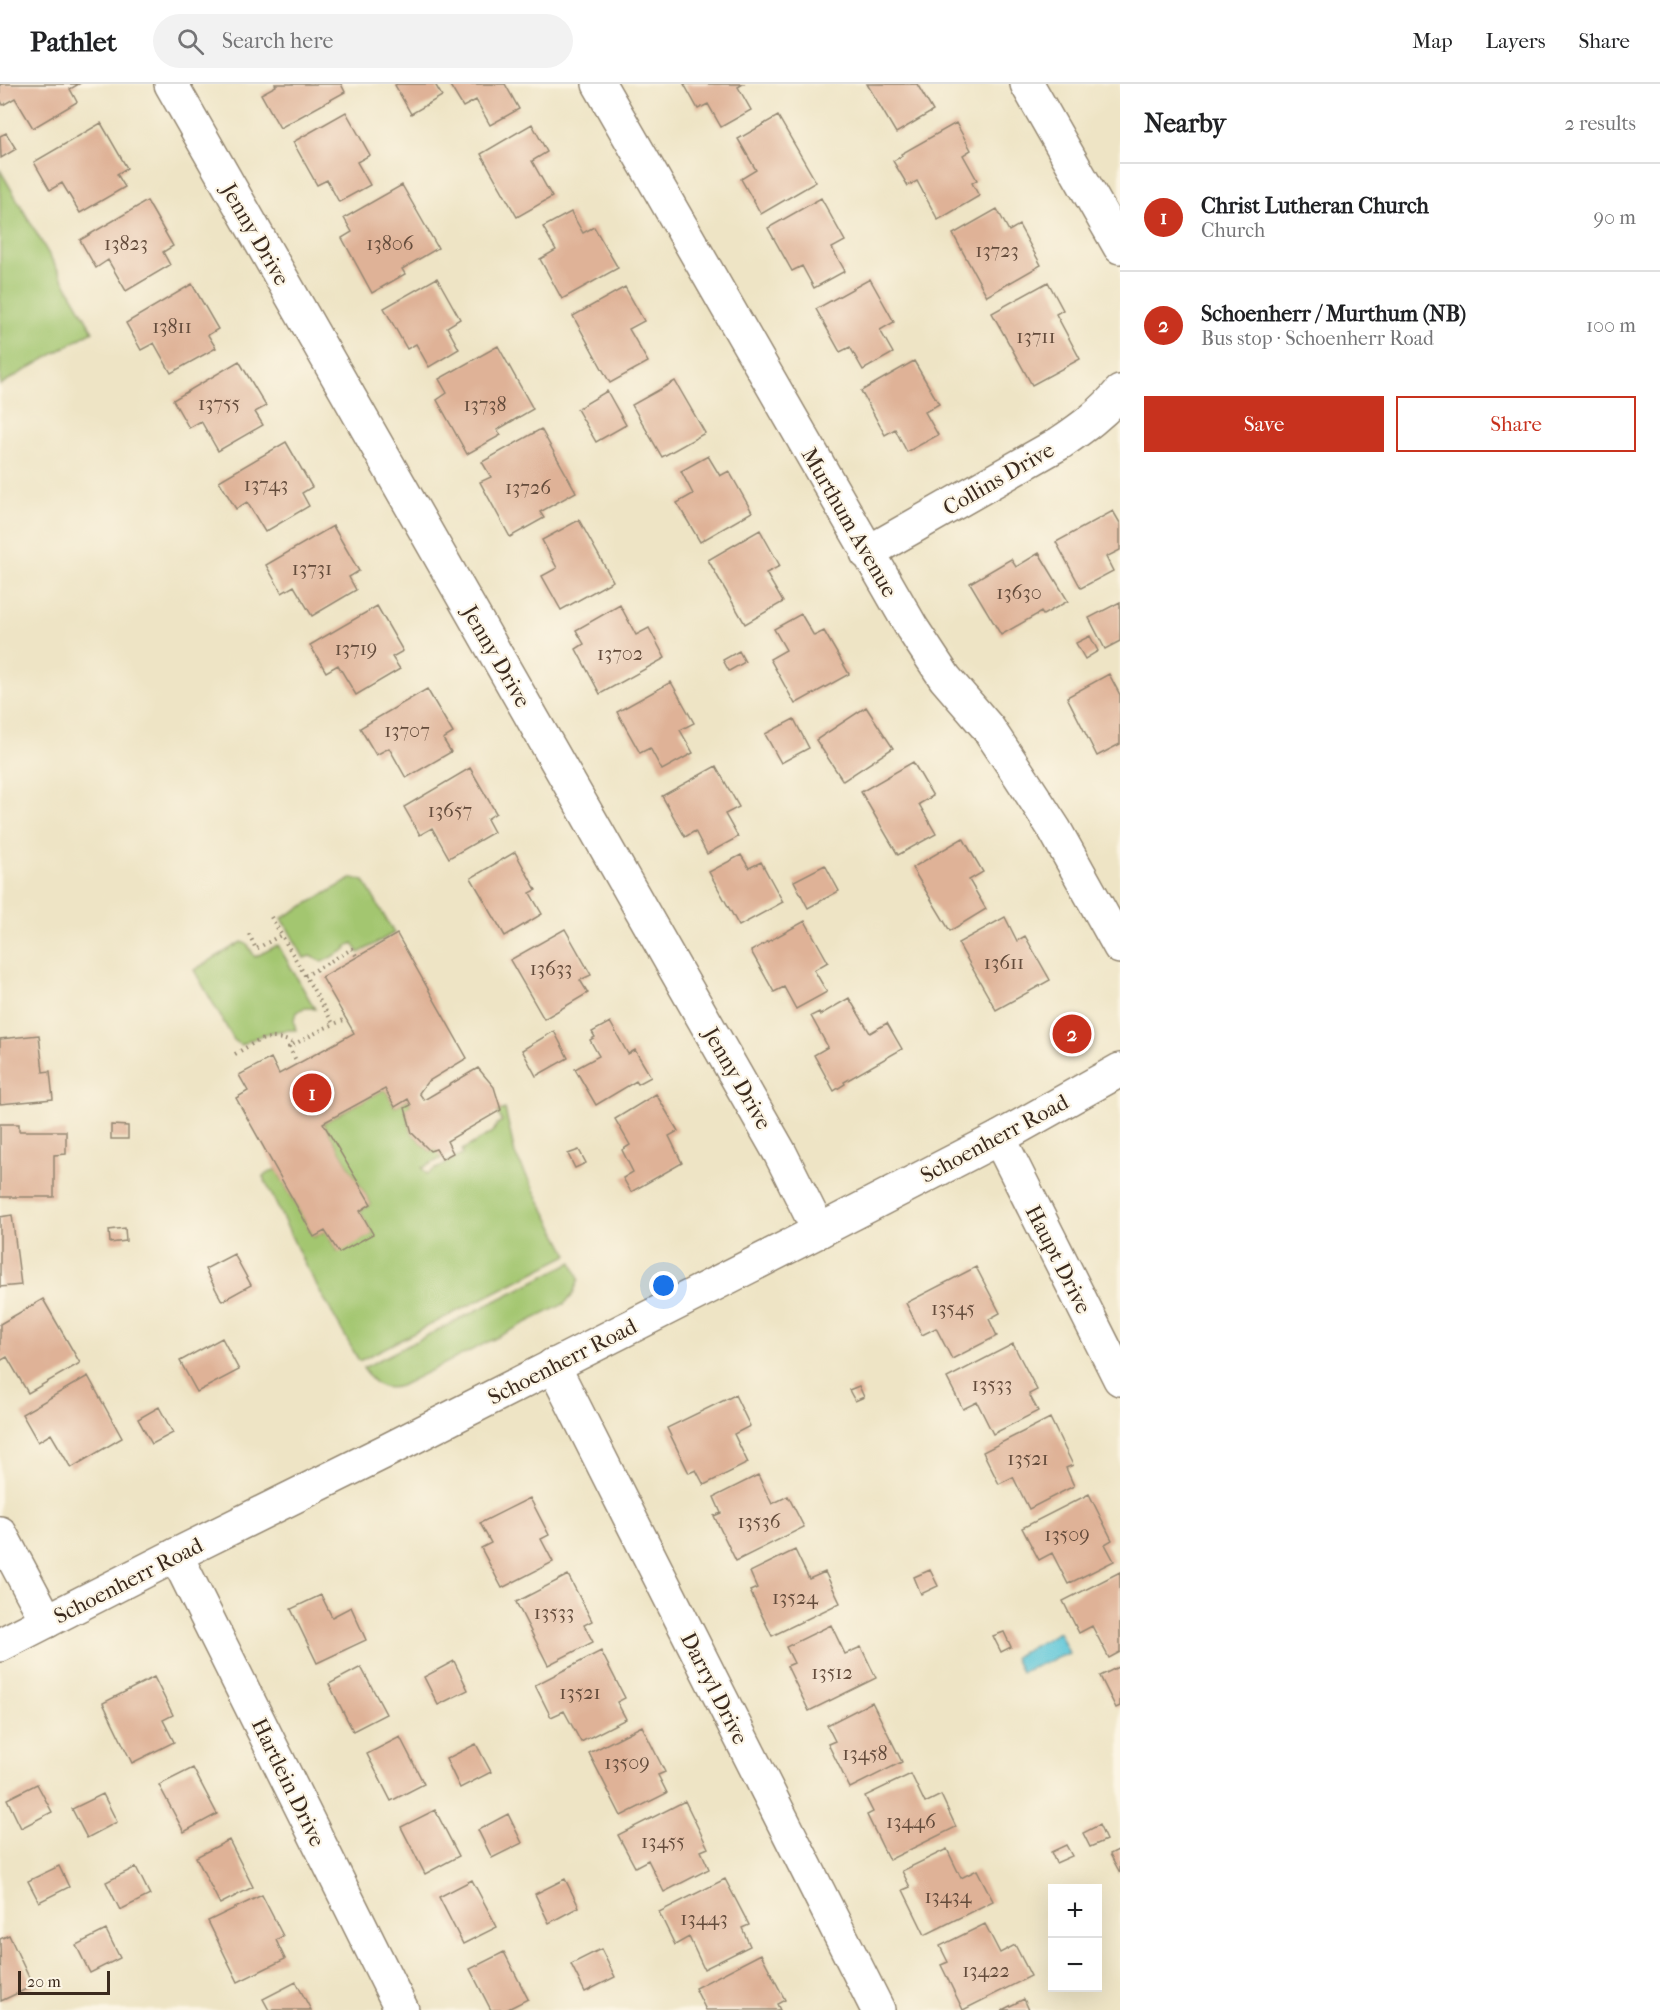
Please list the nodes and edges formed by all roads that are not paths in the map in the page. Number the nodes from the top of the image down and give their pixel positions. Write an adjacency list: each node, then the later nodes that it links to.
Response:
1 (171, 84): 10 (street, Jenny Drive)
2 (599, 84): 6 (street, Murthum Avenue)
3 (1028, 84): 4 (street)
4 (1120, 247)
5 (1120, 392): 6 (street, Collins Drive)
6 (867, 553): 7 (street, Murthum Avenue)
7 (1120, 947)
8 (1120, 1070): 9 (street, Schoenherr Road)
9 (999, 1138): 10 (street, Schoenherr Road); 12 (street, Haupt Drive)
10 (819, 1231): 11 (street, Schoenherr Road)
11 (553, 1365): 14 (street, Schoenherr Road); 18 (street, Darryl Drive)
12 (1120, 1379)
13 (0, 1533): 15 (street)
14 (176, 1555): 15 (street, Schoenherr Road); 17 (street, Hartlein Drive)
15 (47, 1621): 16 (street, Schoenherr Road)
16 (0, 1645)
17 (402, 2010)
18 (878, 2010)

